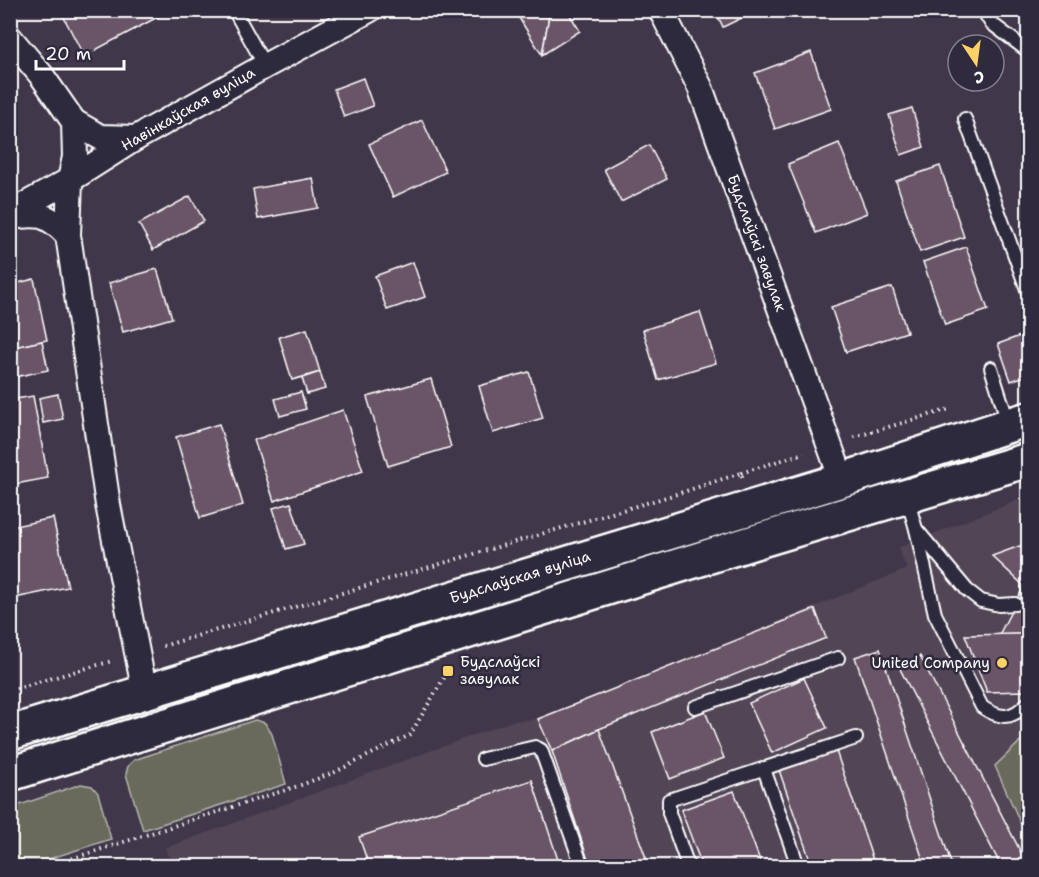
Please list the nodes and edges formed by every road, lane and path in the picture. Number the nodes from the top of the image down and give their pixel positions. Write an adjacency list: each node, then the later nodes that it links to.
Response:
1 (234, 10): 7 (lane)
2 (369, 10): 7 (street, Навінкаўская вуліца)
3 (661, 10): 18 (street, Будслаўскі завулак)
4 (983, 10): 6 (lane)
5 (10, 38): 9 (street)
6 (1029, 51)
7 (265, 66): 10 (street, Навінкаўская вуліца)
8 (965, 119): 14 (lane)
9 (75, 122): 10 (street); 11 (street)
10 (136, 138): 11 (street, Навінкаўская вуліца)
11 (70, 180): 12 (street, Навінкаўская вуліца); 13 (street)
12 (10, 215): 13 (street)
13 (68, 235): 26 (street)
14 (1029, 292)
15 (991, 368): 17 (lane)
16 (954, 408): 18 (path)
17 (1019, 423): 21 (main road, Будслаўская вуліца)
18 (830, 444): 20 (path); 21 (street, Будслаўскі завулак)
19 (1029, 460): 23 (main road)
20 (741, 472)
21 (842, 480): 30 (main road, Будслаўская вуліца)
22 (680, 493): 26 (path)
23 (908, 498): 24 (lane); 37 (main road)
24 (916, 529): 25 (lane); 31 (lane)
25 (1015, 604)
26 (137, 654): 29 (path); 30 (street)
27 (838, 658): 32 (lane)
28 (448, 671): 38 (path)
29 (10, 690)
30 (145, 693): 33 (main road, Будслаўская вуліца)
31 (1029, 703)
32 (695, 707)
33 (10, 733)
34 (856, 738): 36 (lane)
35 (483, 759): 39 (lane)
36 (764, 769): 40 (lane); 41 (lane)
37 (10, 774)
38 (49, 867)
39 (582, 867)
40 (688, 867)
41 (798, 867)

